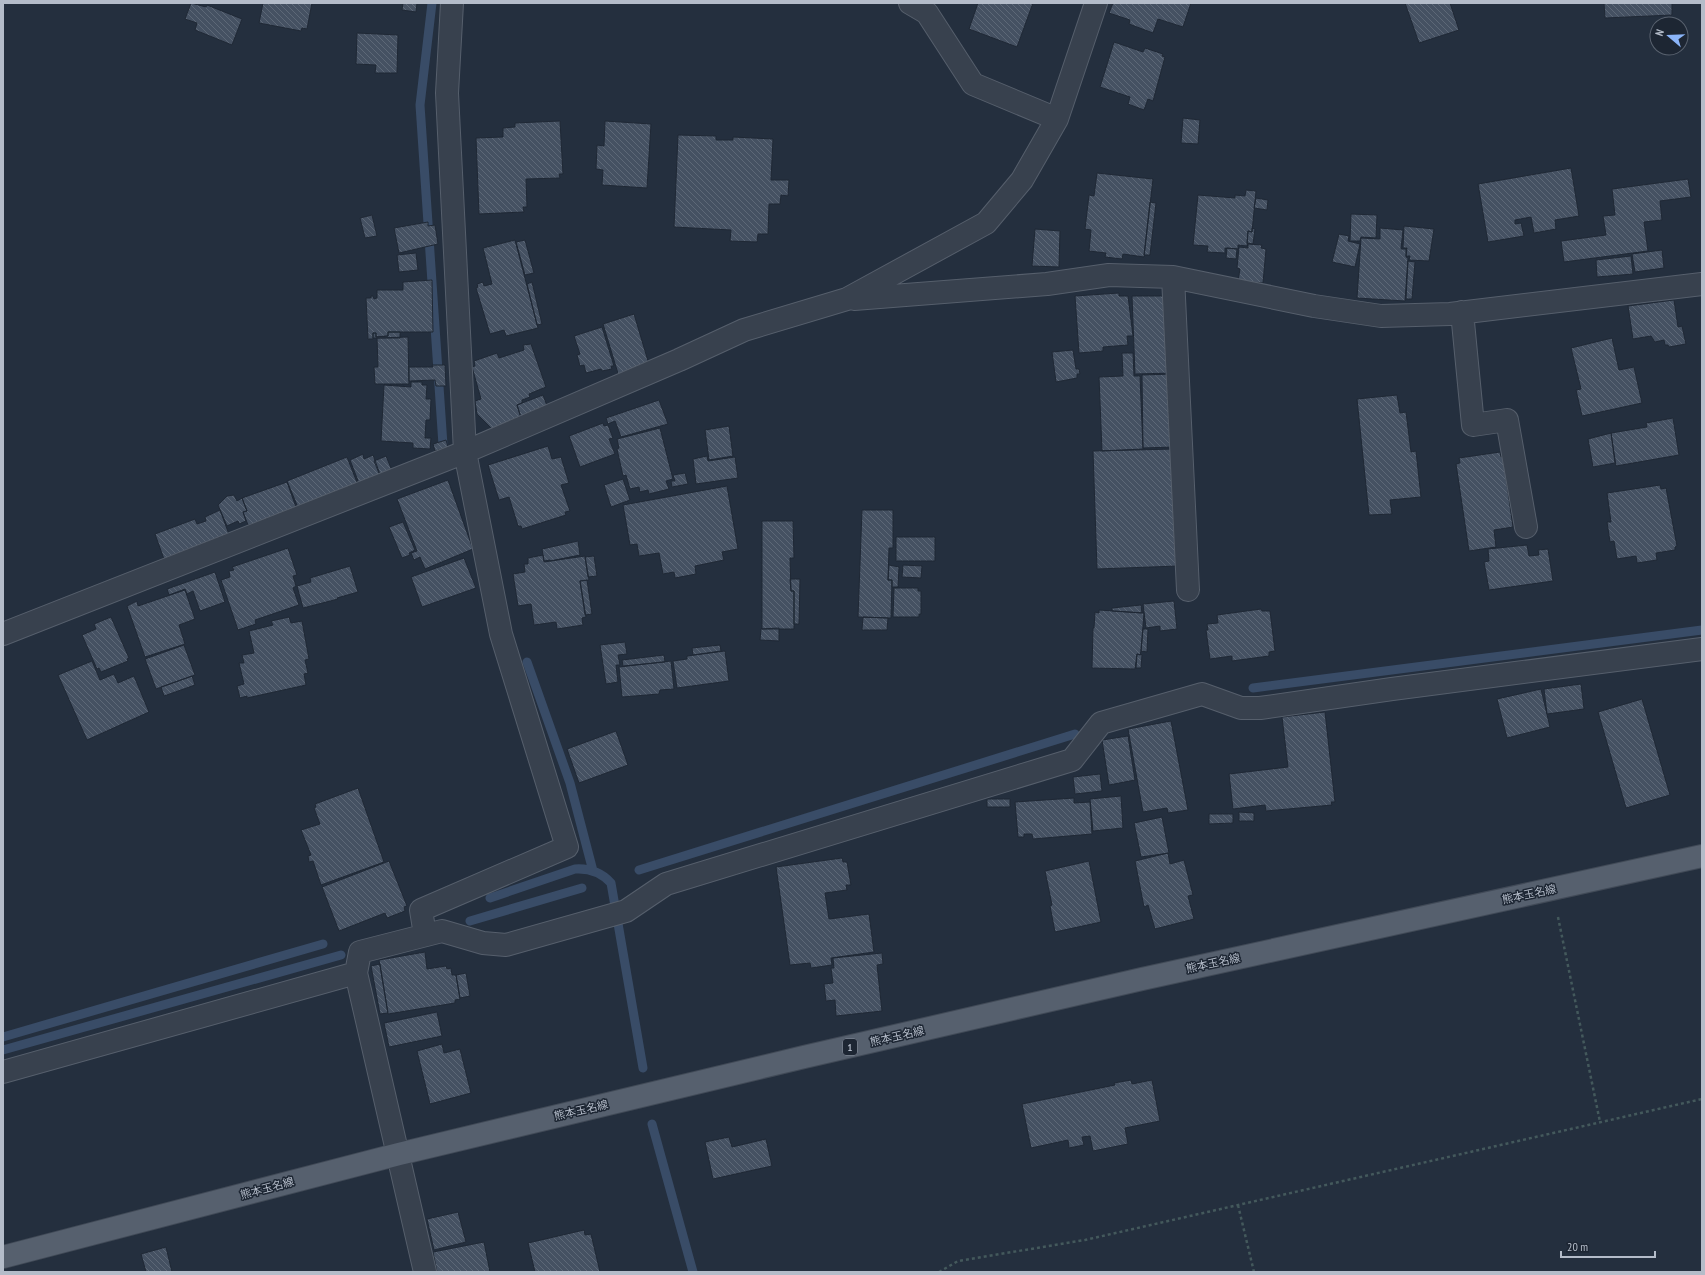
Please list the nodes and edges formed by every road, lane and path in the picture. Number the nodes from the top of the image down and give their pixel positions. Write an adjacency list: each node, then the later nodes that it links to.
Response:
1 (452, 3): 9 (street)
2 (910, 3): 4 (street)
3 (1096, 3): 4 (street)
4 (1056, 119): 7 (street)
5 (1173, 277): 7 (street); 8 (street); 11 (street)
6 (1702, 284): 8 (street)
7 (847, 299): 9 (street)
8 (1462, 312): 10 (street)
9 (465, 452): 12 (street); 16 (street)
10 (1526, 527)
11 (1188, 590)
12 (3, 634)
13 (1702, 649): 16 (street)
14 (1702, 856): 15 (main road, 熊本玉名線 / 1)
15 (1552, 889): 20 (path); 21 (main road, 熊本玉名線 / 1)
16 (425, 935): 17 (street)
17 (356, 973): 18 (street); 21 (street)
18 (3, 1072)
19 (1702, 1099): 20 (path)
20 (1600, 1122): 22 (path)
21 (399, 1154): 23 (main road, 熊本玉名線 / 1); 24 (street)
22 (1238, 1204): 25 (path); 26 (path)
23 (3, 1257)
24 (425, 1272)
25 (939, 1272)
26 (1254, 1272)

